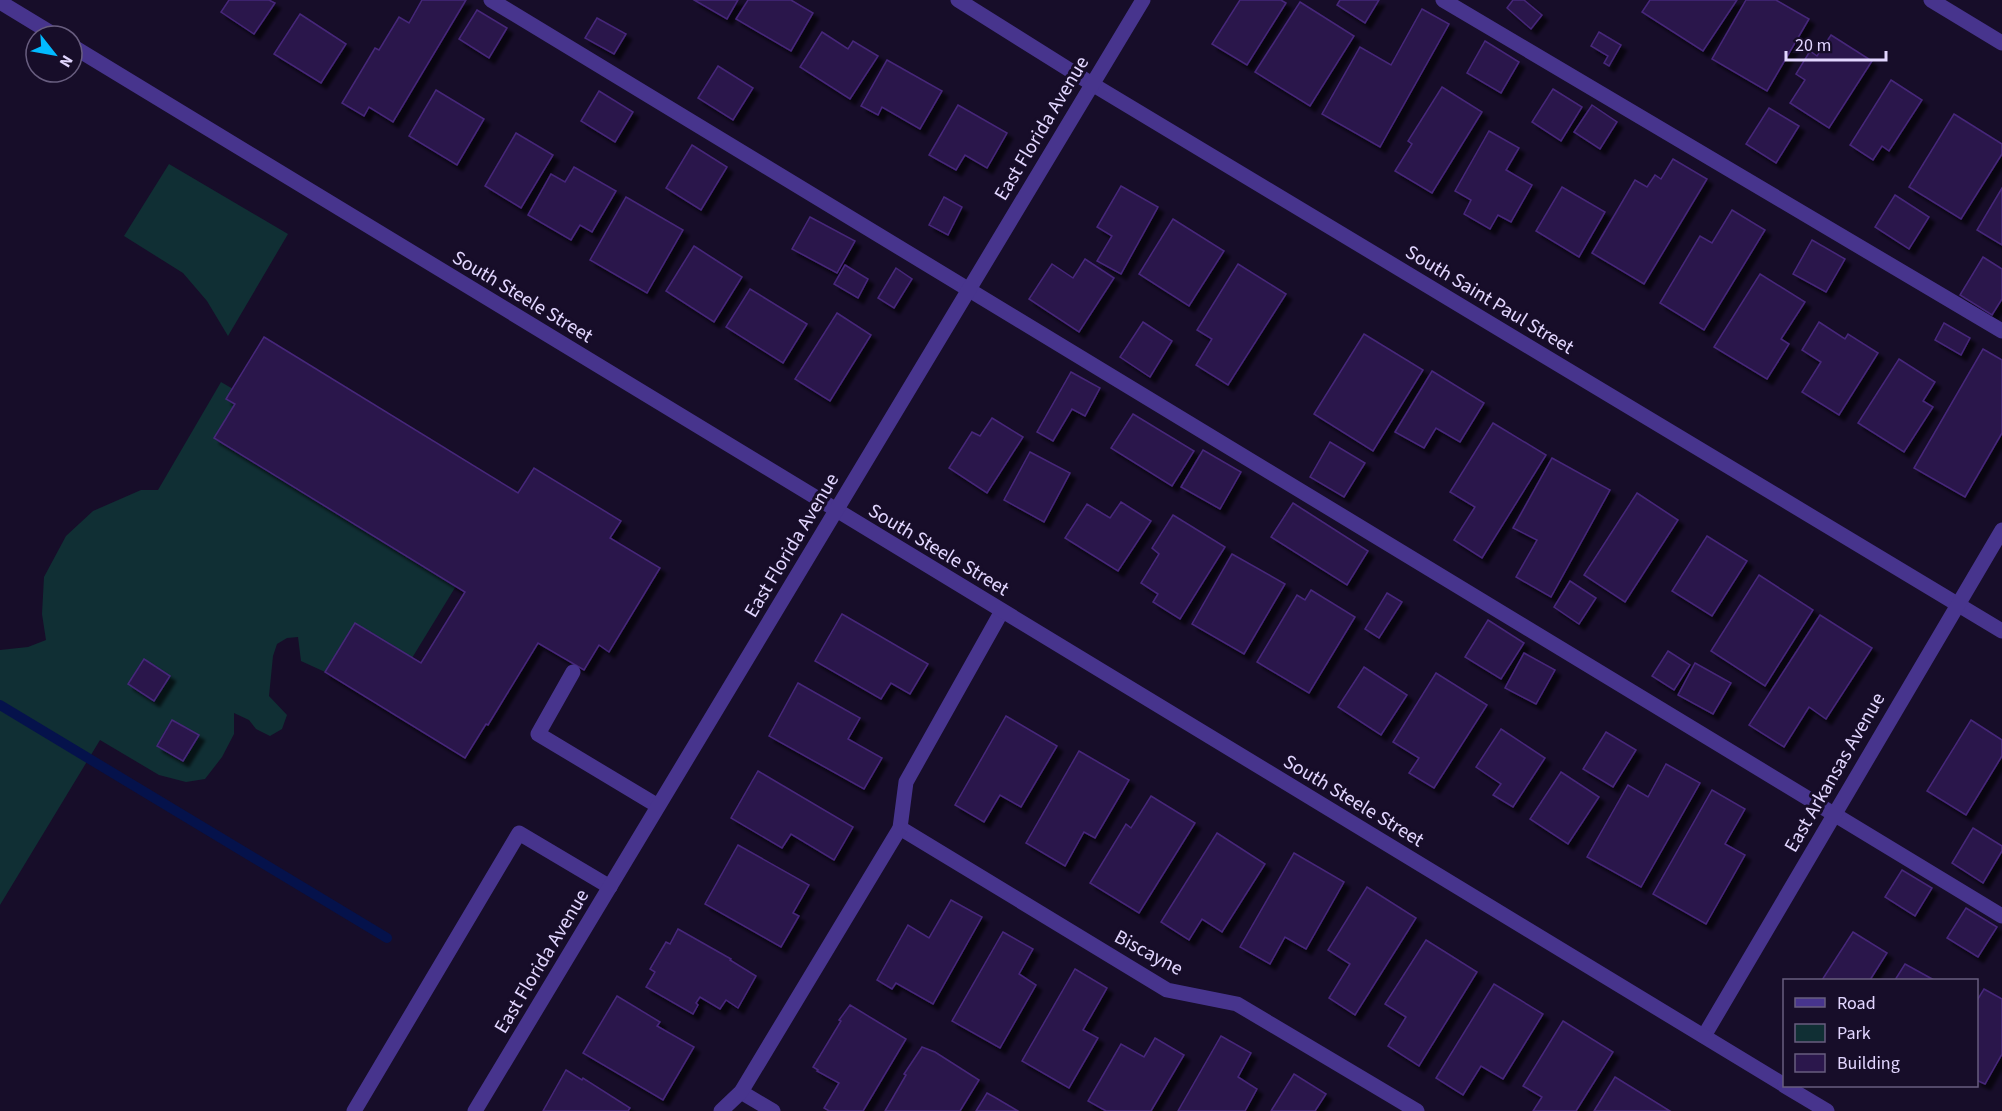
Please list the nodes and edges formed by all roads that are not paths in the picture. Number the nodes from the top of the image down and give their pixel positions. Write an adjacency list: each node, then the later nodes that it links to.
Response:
1 (491, 0): 11 (street)
2 (958, 0): 10 (street, South Saint Paul Street)
3 (1143, 0): 10 (street, East Florida Avenue)
4 (1443, 0): 12 (street)
5 (1931, 0): 8 (street)
6 (0, 2): 7 (street)
7 (36, 24)
8 (2002, 43)
9 (84, 53): 13 (street, South Steele Street)
10 (1092, 84): 11 (street, East Florida Avenue); 15 (street, South Saint Paul Street)
11 (969, 290): 13 (street, East Florida Avenue); 20 (street)
12 (2002, 331)
13 (836, 511): 16 (street, South Steele Street); 19 (street, East Florida Avenue)
14 (2002, 530): 15 (street, East Arkansas Avenue)
15 (1957, 604): 17 (street, South Saint Paul Street); 20 (street, East Arkansas Avenue)
16 (1002, 611): 21 (street); 24 (street, South Steele Street)
17 (2002, 631)
18 (573, 672): 19 (street)
19 (658, 806): 22 (street, East Florida Avenue)
20 (1834, 814): 23 (street); 24 (street, East Arkansas Avenue)
21 (900, 828): 27 (street); 32 (street, Biscayne)
22 (610, 887): 28 (street); 29 (street, East Florida Avenue)
23 (2002, 916)
24 (1704, 1036): 25 (street, South Steele Street)
25 (1783, 1084)
26 (1788, 1087): 33 (street, South Steele Street)
27 (741, 1092): 30 (street); 31 (street)
28 (354, 1111)
29 (475, 1111)
30 (721, 1111)
31 (773, 1111)
32 (1417, 1111)
33 (1827, 1111)

